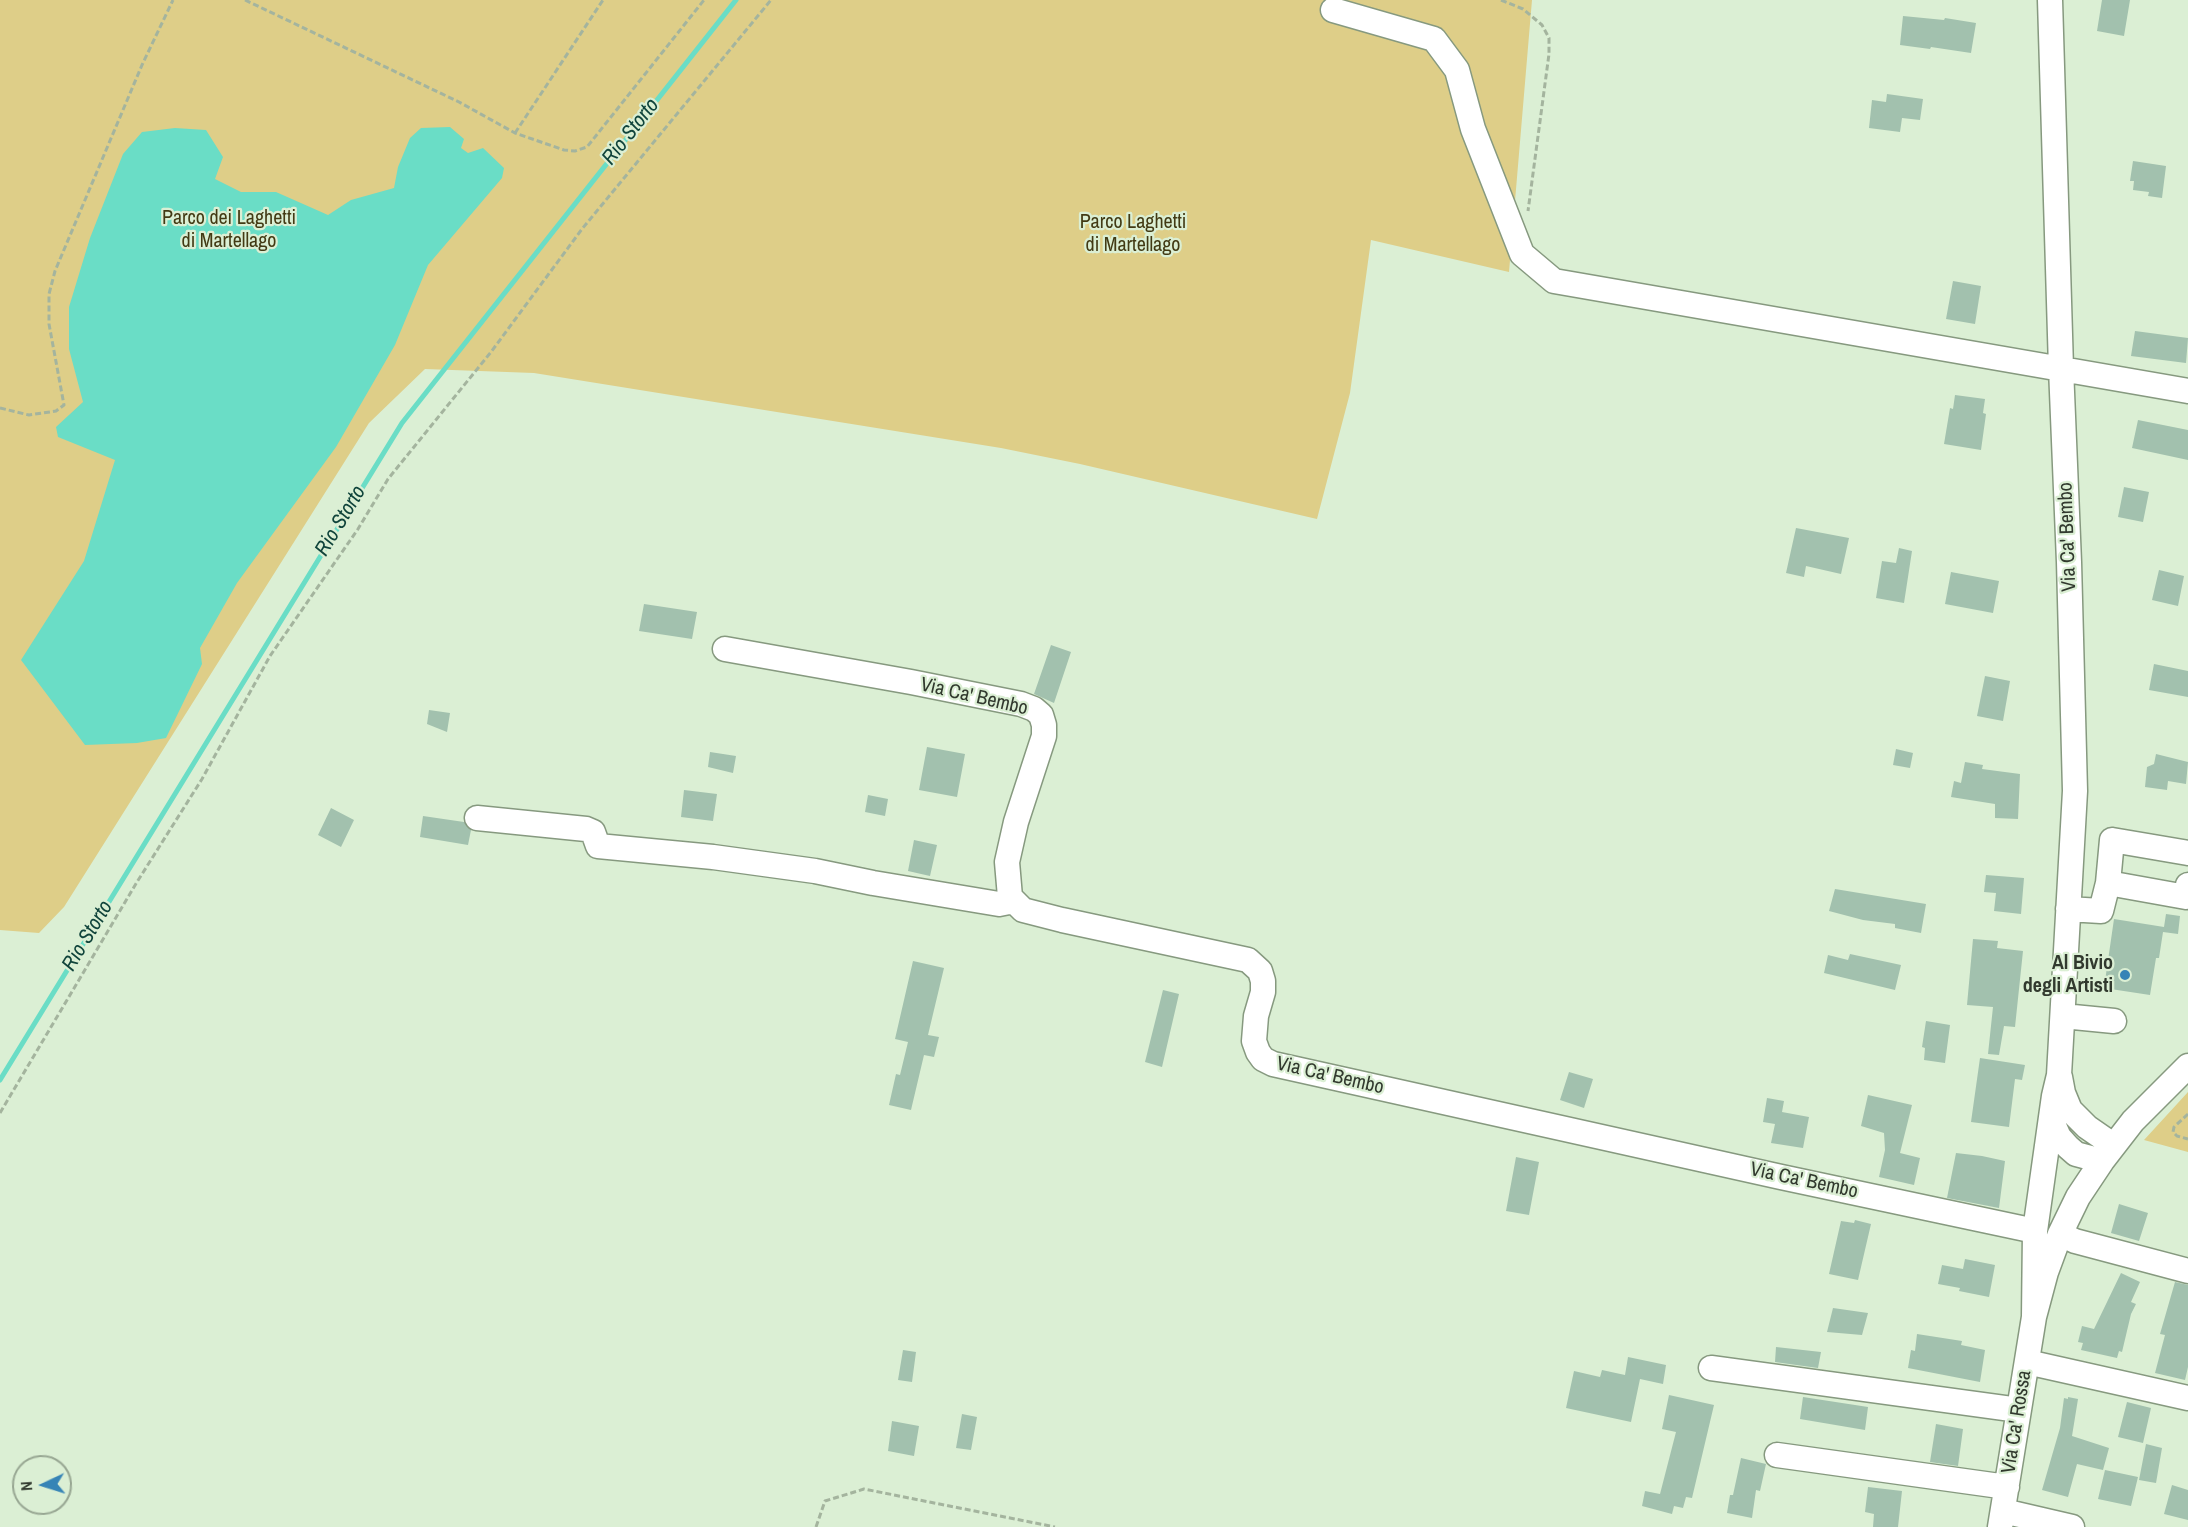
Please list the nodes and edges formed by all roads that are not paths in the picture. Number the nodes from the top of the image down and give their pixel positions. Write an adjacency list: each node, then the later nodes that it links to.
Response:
1 (2050, 0): 3 (street, Via Ca' Bembo)
2 (1333, 10): 3 (street)
3 (2061, 368): 4 (street); 8 (street, Via Ca' Bembo)
4 (2188, 391)
5 (725, 650): 12 (street, Via Ca' Bembo)
6 (477, 818): 12 (street)
7 (2188, 853): 9 (street)
8 (2071, 857): 9 (street); 13 (street, Via Ca' Bembo)
9 (2109, 858): 10 (street)
10 (2108, 883): 11 (street); 13 (street)
11 (2188, 885)
12 (1014, 901): 20 (street, Via Ca' Bembo)
13 (2068, 909): 14 (street, Via Ca' Bembo)
14 (2063, 1016): 15 (street); 17 (street, Via Ca' Bembo)
15 (2114, 1021)
16 (2188, 1066): 19 (street)
17 (2059, 1075): 18 (street, Via Ca' Bembo); 19 (street, Via Ca' Bembo)
18 (2051, 1119): 19 (street); 20 (street, Via Ca' Bembo)
19 (2108, 1153): 21 (street)
20 (2035, 1231): 23 (street, Via Ca' Bembo)
21 (2060, 1234): 22 (street); 23 (street)
22 (2188, 1271)
23 (2034, 1317): 24 (street, Via Ca' Rossa)
24 (2027, 1362): 26 (street); 27 (street, Via Ca' Rossa)
25 (1711, 1368): 27 (street)
26 (2188, 1398)
27 (2019, 1410): 29 (street, Via Ca' Rossa)
28 (1777, 1455): 29 (street)
29 (2007, 1487): 30 (street, Via Ca' Rossa)
30 (2001, 1519): 31 (street)
31 (2072, 1527)

